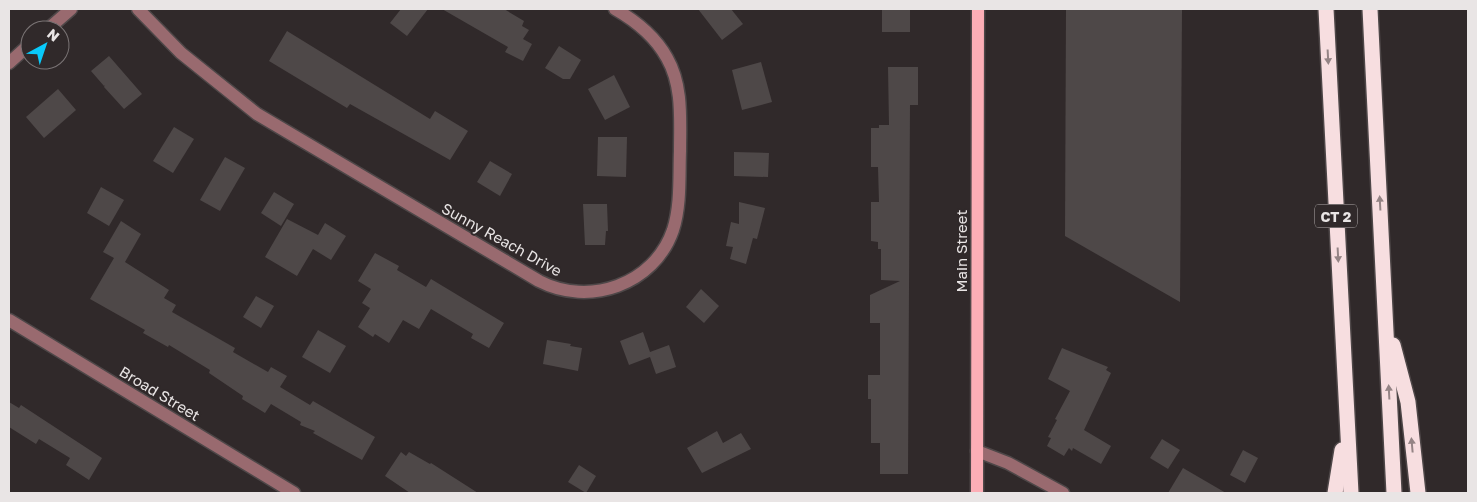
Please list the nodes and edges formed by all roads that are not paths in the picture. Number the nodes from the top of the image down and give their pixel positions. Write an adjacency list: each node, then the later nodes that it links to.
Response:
1 (71, 9): 7 (street)
2 (138, 9): 3 (street, Sunny Reach Drive)
3 (615, 9)
4 (978, 9): 13 (main road, Main Street)
5 (1326, 9): 12 (highway, CT 2, one-way to 12)
6 (1370, 9): 11 (highway, CT 2, one-way to 6)
7 (58, 20)
8 (20, 53): 9 (street)
9 (9, 63)
10 (9, 320): 14 (street, Broad Street)
11 (1386, 322): 19 (highway, CT 2, one-way to 11); 20 (highway, one-way to 11)
12 (1347, 424): 17 (highway); 18 (highway, CT 2)
13 (977, 451): 15 (main road, Main Street); 16 (street)
14 (294, 493)
15 (977, 493)
16 (1063, 493)
17 (1335, 493)
18 (1350, 493)
19 (1394, 493)
20 (1418, 493)

